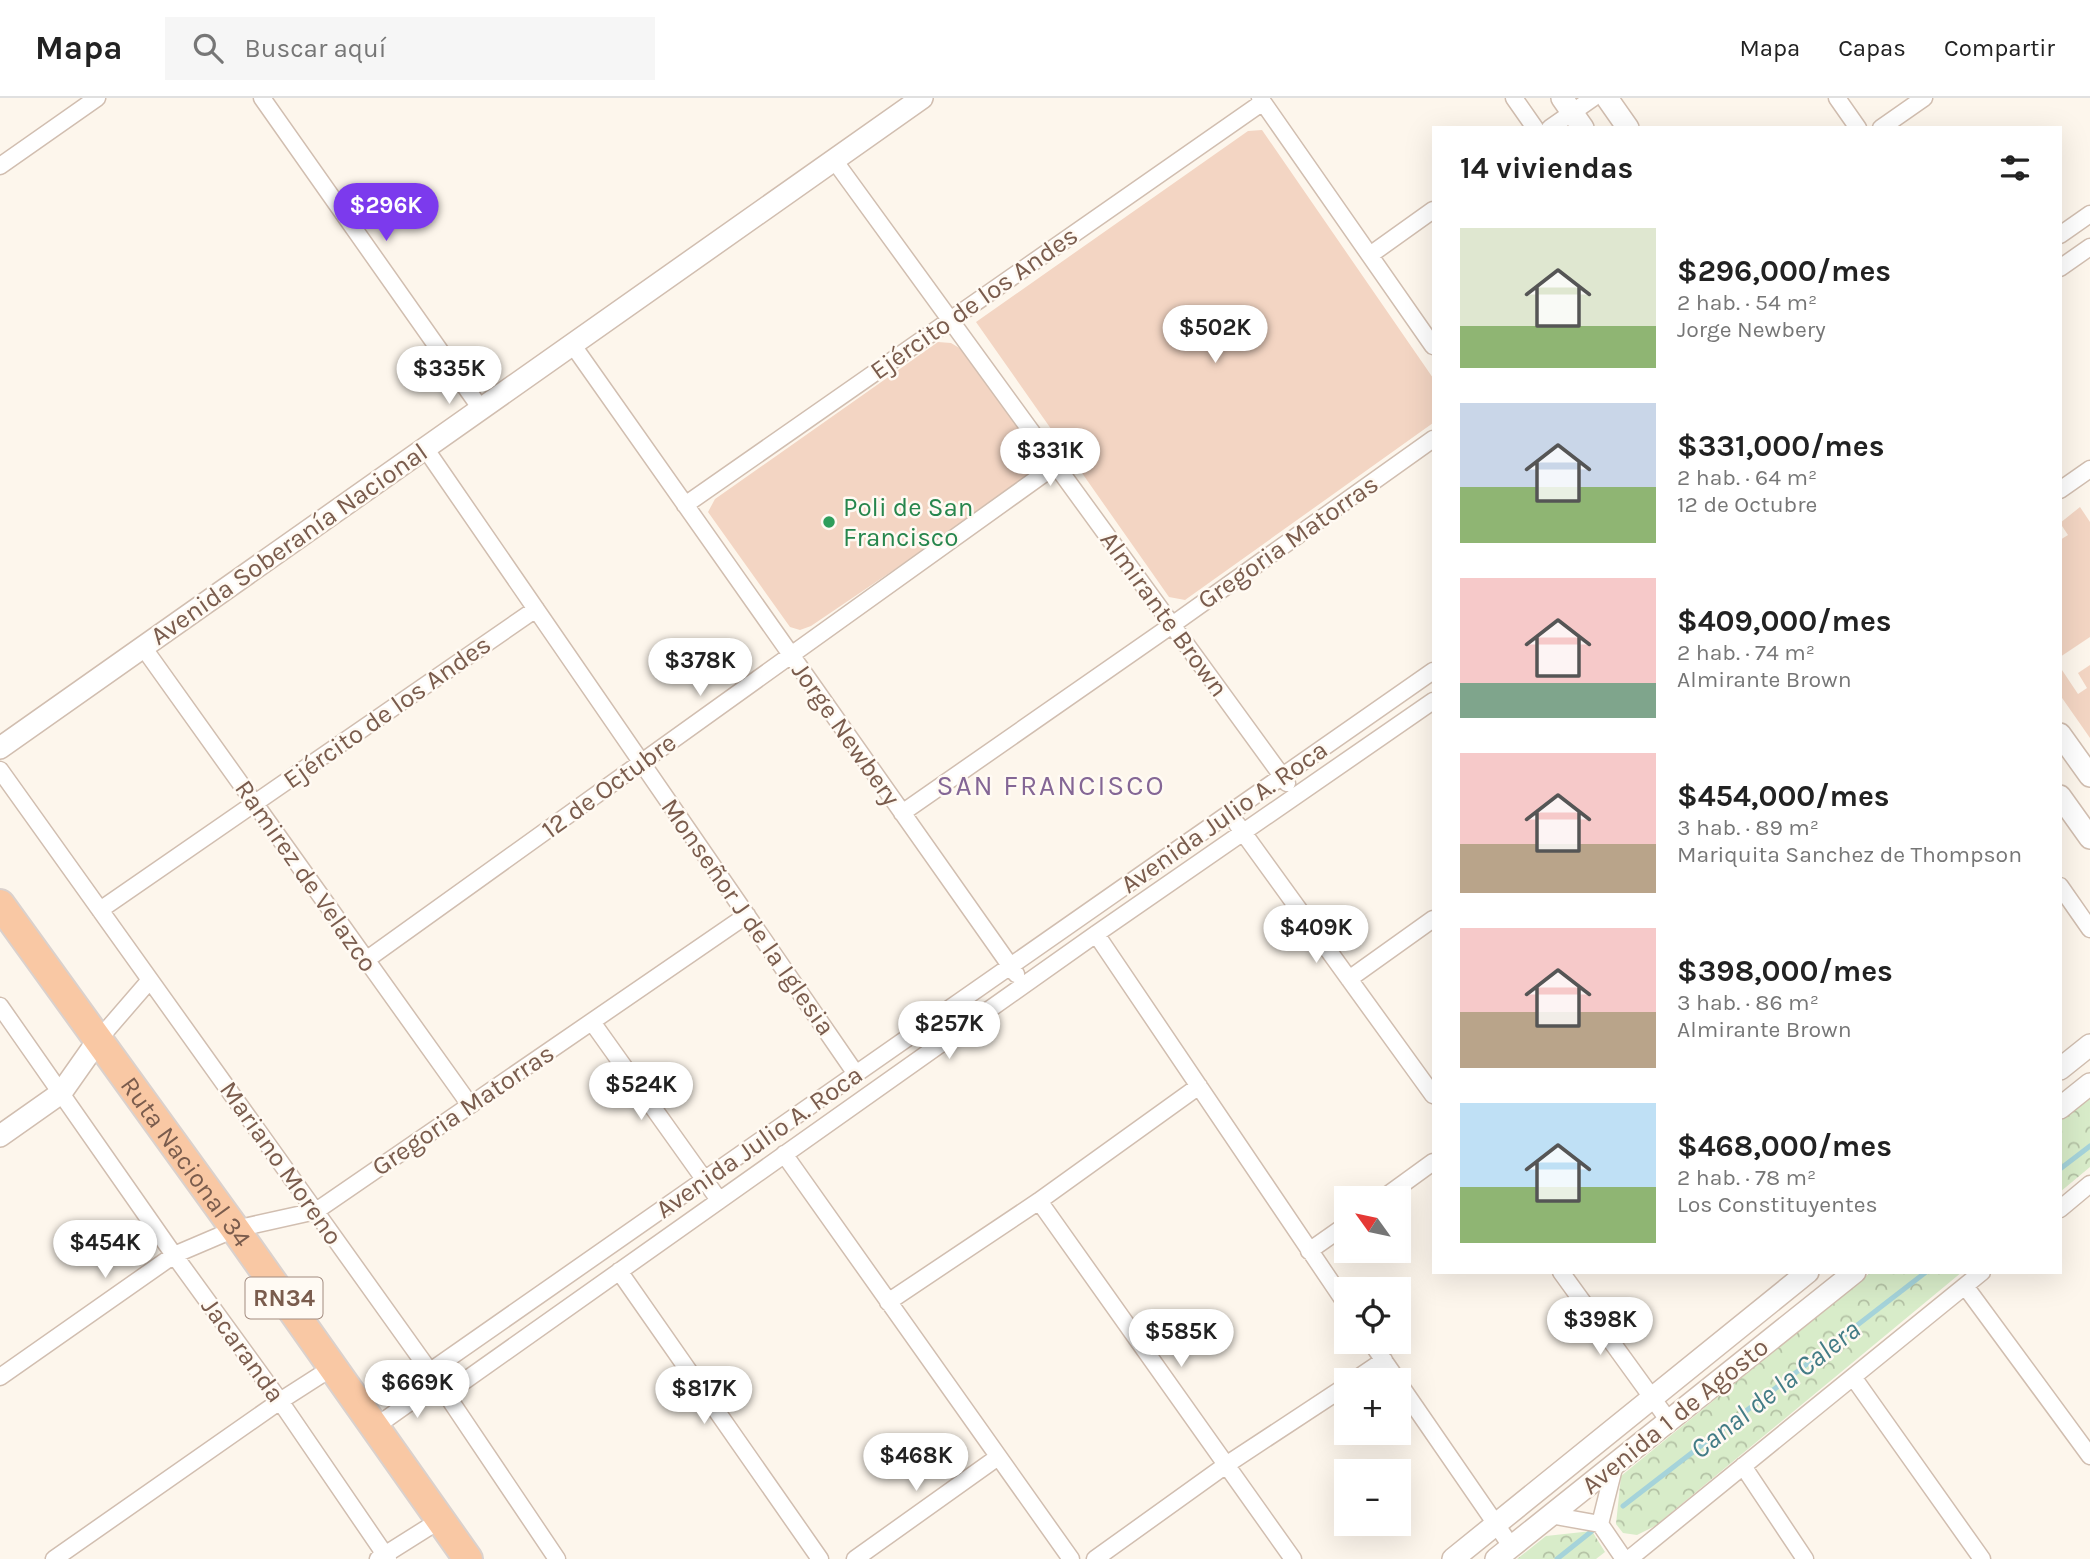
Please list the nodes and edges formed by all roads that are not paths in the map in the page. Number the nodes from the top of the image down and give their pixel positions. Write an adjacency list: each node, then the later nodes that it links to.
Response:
1 (97, 98): 17 (street)
2 (262, 98): 27 (street)
3 (922, 98): 16 (street, Avenida Soberanía Nacional)
4 (1514, 98): 11 (street)
5 (1593, 98): 10 (street)
6 (1607, 98): 13 (street)
7 (1837, 98): 14 (street)
8 (1924, 98): 15 (street)
9 (1261, 100): 22 (street); 24 (street, Ejército de los Andes)
10 (1572, 113): 12 (street)
11 (1534, 126)
12 (1553, 126)
13 (1627, 126)
14 (1857, 126)
15 (1884, 126)
16 (834, 160): 24 (street, Almirante Brown); 25 (street, Avenida Soberanía Nacional)
17 (0, 166)
18 (1432, 211): 22 (street)
19 (2090, 214): 20 (street)
20 (2062, 234)
21 (2090, 247): 23 (street)
22 (1370, 255): 26 (street)
23 (2062, 267)
24 (950, 320): 30 (street, Almirante Brown); 33 (street, Ejército de los Andes)
25 (572, 344): 27 (street, Avenida Soberanía Nacional); 33 (street, Jorge Newbery)
26 (1432, 345)
27 (481, 409): 29 (street, Avenida Soberanía Nacional)
28 (1432, 440): 35 (street, Gregoria Matorras)
29 (425, 448): 34 (street, Monseñor J de la Iglesia); 36 (street, Avenida Soberanía Nacional)
30 (1056, 465): 35 (street, Almirante Brown); 37 (street, 12 de Octubre)
31 (2090, 469): 32 (street)
32 (2062, 489)
33 (685, 505): 37 (street, Jorge Newbery)
34 (536, 609): 42 (street, Monseñor J de la Iglesia); 48 (street, Ejército de los Andes)
35 (1172, 625): 44 (street, Almirante Brown); 49 (street, Gregoria Matorras)
36 (144, 647): 41 (street, Avenida Soberanía Nacional); 48 (street, Ramirez de Velazco)
37 (791, 655): 42 (street, 12 de Octubre); 49 (street, Jorge Newbery)
38 (1432, 672): 44 (street, Avenida Julio A. Roca)
39 (1432, 702): 46 (street, Avenida Julio A. Roca)
40 (2062, 737): 45 (street)
41 (0, 748)
42 (642, 762): 56 (street, Monseñor J de la Iglesia); 60 (street, 12 de Octubre)
43 (0, 770): 55 (street, Mariano Moreno)
44 (1282, 776): 46 (street, Almirante Brown); 50 (street, Avenida Julio A. Roca)
45 (2090, 776)
46 (1296, 796): 51 (street, Avenida Julio A. Roca)
47 (2062, 799): 52 (street)
48 (254, 803): 55 (street, Ejército de los Andes); 60 (street, Ramirez de Velazco)
49 (902, 813): 61 (street, Jorge Newbery)
50 (1229, 813): 51 (street); 61 (street, Avenida Julio A. Roca)
51 (1244, 832): 59 (street, Avenida Julio A. Roca); 62 (street)
52 (2090, 838)
53 (2062, 889): 58 (street)
54 (0, 904): 67 (highway, Ruta Nacional 34 / RN34)
55 (100, 910): 63 (street, Mariano Moreno)
56 (747, 915): 66 (street, Gregoria Matorras); 70 (street, Monseñor J de la Iglesia)
57 (1432, 920): 62 (street)
58 (2090, 929)
59 (1096, 934): 64 (street, Avenida Julio A. Roca); 72 (street)
60 (366, 960): 75 (street, Ramirez de Velazco)
61 (1010, 967): 64 (street, Jorge Newbery); 70 (street, Avenida Julio A. Roca)
62 (1349, 979): 74 (street)
63 (150, 980): 67 (street); 86 (street, Mariano Moreno)
64 (1024, 985): 78 (street, Avenida Julio A. Roca)
65 (0, 1006): 73 (street, Jacaranda)
66 (592, 1022): 75 (street, Gregoria Matorras); 80 (street)
67 (99, 1040): 73 (street); 87 (highway, Ruta Nacional 34 / RN34)
68 (2090, 1045): 69 (street)
69 (2062, 1067)
70 (856, 1074): 80 (street, Avenida Julio A. Roca)
71 (2090, 1084): 76 (street)
72 (1199, 1086): 84 (street); 89 (street)
73 (61, 1093): 77 (street); 90 (street, Jacaranda)
74 (1432, 1094)
75 (470, 1105): 86 (street, Gregoria Matorras)
76 (2062, 1106)
77 (0, 1136)
78 (784, 1154): 83 (street, Avenida Julio A. Roca); 100 (street)
79 (1432, 1163): 81 (street)
80 (705, 1180): 83 (street); 108 (street, Avenida Julio A. Roca)
81 (1400, 1186)
82 (2089, 1189): 85 (street)
83 (719, 1200): 91 (street, Avenida Julio A. Roca)
84 (1039, 1201): 100 (street); 118 (street)
85 (2062, 1208)
86 (316, 1211): 87 (street, Gregoria Matorras); 108 (street, Mariano Moreno)
87 (235, 1229): 90 (street, Gregoria Matorras); 103 (highway, Ruta Nacional 34 / RN34)
88 (1334, 1234): 89 (street)
89 (1310, 1251): 97 (street)
90 (174, 1255): 106 (street, Gregoria Matorras); 112 (street, Jacaranda)
91 (619, 1271): 108 (street, Avenida Julio A. Roca); 129 (street)
92 (1562, 1274): 110 (street)
93 (1807, 1274): 110 (street, Avenida 1 de Agosto)
94 (1810, 1274): 99 (street)
95 (1852, 1274): 99 (street, Avenida 1 de Agosto)
96 (1980, 1274): 98 (street)
97 (1334, 1286)
98 (1965, 1286): 107 (street); 115 (street)
99 (1826, 1295): 113 (street, Avenida 1 de Agosto)
100 (888, 1302): 116 (street)
101 (1380, 1354): 102 (street)
102 (1384, 1360): 104 (street); 105 (street)
103 (333, 1367): 112 (street); 114 (highway, Ruta Nacional 34 / RN34)
104 (1372, 1368)
105 (1389, 1368)
106 (0, 1377)
107 (1853, 1377): 119 (street); 137 (street)
108 (437, 1383): 114 (street); 128 (street, Mariano Moreno)
109 (1334, 1393): 118 (street)
110 (1652, 1398): 113 (street); 122 (street, Avenida 1 de Agosto)
111 (1411, 1400): 122 (street)
112 (280, 1401): 125 (street, Jacaranda); 126 (street)
113 (1669, 1421): 117 (street, Avenida 1 de Agosto)
114 (375, 1427): 121 (highway, Ruta Nacional 34 / RN34)
115 (2090, 1456)
116 (998, 1457): 130 (street); 131 (street)
117 (1615, 1464): 120 (street, Avenida 1 de Agosto); 123 (street)
118 (1226, 1465): 132 (street); 133 (street)
119 (1744, 1466): 135 (street); 136 (street)
120 (1550, 1515): 123 (street); 124 (street, Avenida 1 de Agosto)
121 (440, 1520): 125 (street); 127 (highway, Ruta Nacional 34 / RN34)
122 (1495, 1524): 124 (street); 134 (street, Avenida 1 de Agosto)
123 (1600, 1524): 135 (street)
124 (1503, 1553)
125 (383, 1558)
126 (54, 1559)
127 (468, 1559)
128 (557, 1559)
129 (820, 1559)
130 (855, 1559)
131 (1071, 1559)
132 (1095, 1559)
133 (1293, 1559)
134 (1453, 1559)
135 (1627, 1559)
136 (1805, 1559)
137 (1982, 1559)

